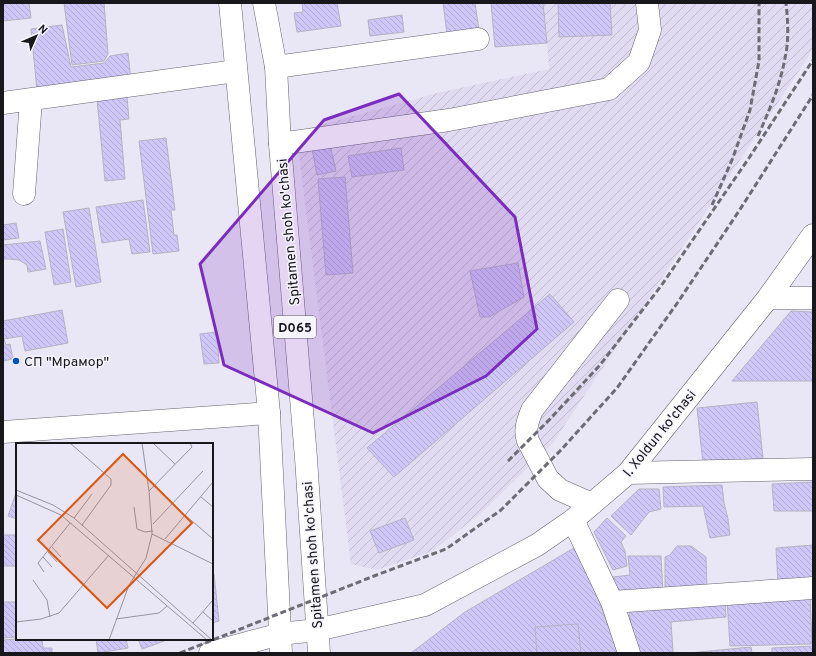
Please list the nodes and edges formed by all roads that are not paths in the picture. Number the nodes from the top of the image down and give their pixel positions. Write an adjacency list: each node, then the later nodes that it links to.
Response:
1 (230, 3): 6 (street, D065)
2 (264, 3): 5 (street, Spitamen shoh ko'chasi / D065)
3 (647, 3): 9 (street)
4 (478, 39): 5 (street)
5 (276, 67): 9 (street, Spitamen shoh ko'chasi / D065)
6 (236, 71): 7 (street); 15 (street, D065)
7 (31, 100): 8 (street); 10 (street)
8 (3, 103)
9 (280, 144): 23 (street, Spitamen shoh ko'chasi / D065)
10 (24, 194)
11 (813, 235): 12 (street, I. Xoldun ko'chasi)
12 (768, 298): 13 (street); 18 (street, I. Xoldun ko'chasi)
13 (813, 298)
14 (618, 300): 19 (street)
15 (269, 413): 16 (street); 24 (street, D065)
16 (3, 432)
17 (813, 469): 18 (street)
18 (628, 473): 19 (street, I. Xoldun ko'chasi)
19 (592, 504): 20 (street, I. Xoldun ko'chasi)
20 (573, 520): 22 (street); 23 (street, I. Xoldun ko'chasi)
21 (813, 588): 22 (street)
22 (612, 602): 27 (street)
23 (318, 630): 24 (street, I. Xoldun ko'chasi); 26 (street, Spitamen shoh ko'chasi / D065)
24 (281, 644): 25 (street, I. Xoldun ko'chasi)
25 (210, 653)
26 (319, 653)
27 (629, 653)

